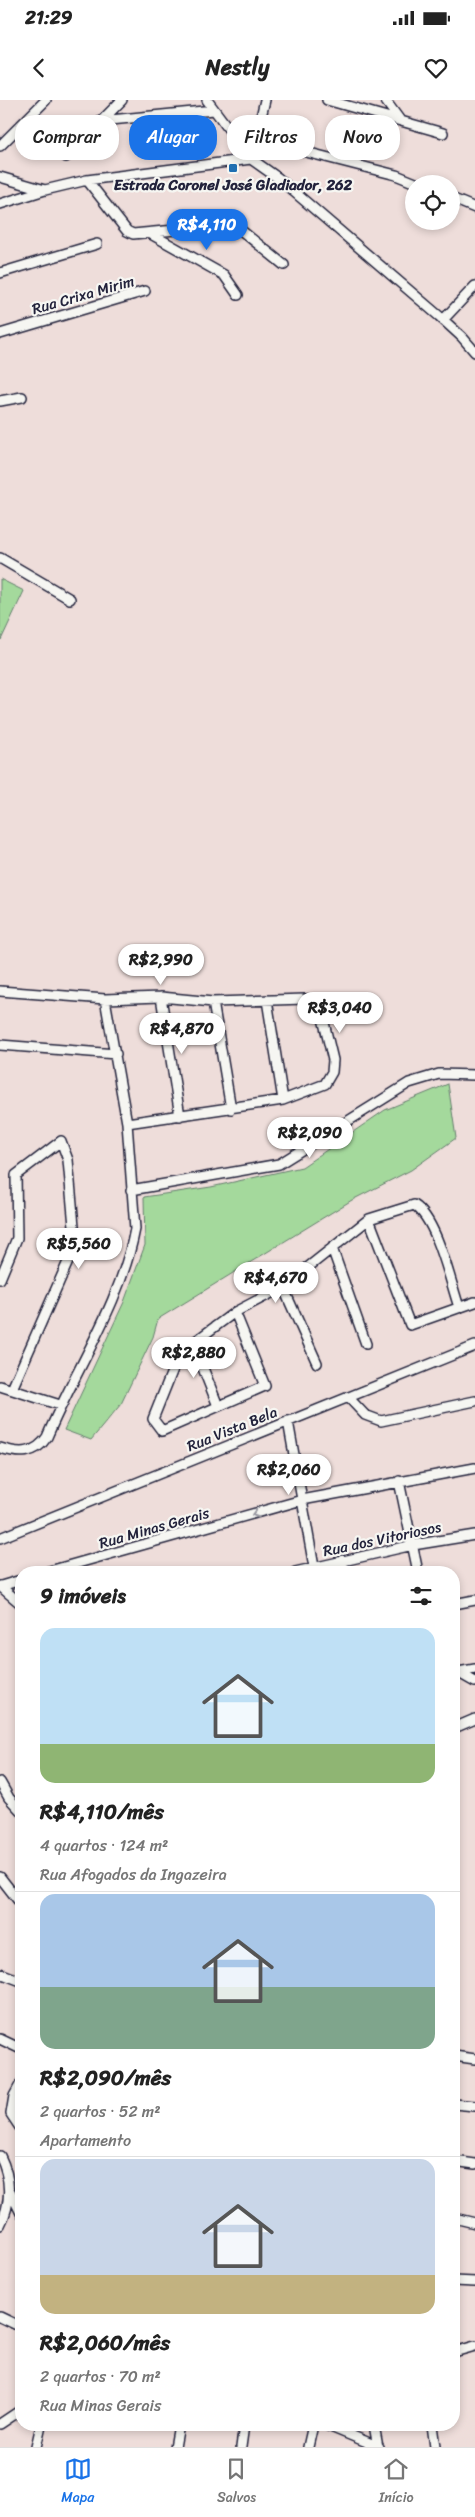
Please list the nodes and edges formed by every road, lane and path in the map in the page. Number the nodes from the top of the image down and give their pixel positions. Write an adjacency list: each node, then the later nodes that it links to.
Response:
1 (46, 100): 16 (street)
2 (122, 100): 8 (street)
3 (207, 100): 7 (street)
4 (265, 100): 9 (street)
5 (327, 100): 10 (street)
6 (385, 100): 11 (street)
7 (214, 110): 12 (street); 14 (street)
8 (106, 115)
9 (262, 115)
10 (384, 115)
11 (396, 115)
12 (119, 119)
13 (400, 119): 15 (street)
14 (227, 127)
15 (443, 133)
16 (0, 146)
17 (315, 155): 21 (street)
18 (243, 160): 22 (street)
19 (252, 160): 34 (street)
20 (0, 177): 23 (street)
21 (405, 179)
22 (87, 180): 23 (street); 27 (street)
23 (45, 190): 25 (street)
24 (460, 202): 26 (street)
25 (0, 204)
26 (475, 208)
27 (151, 234): 29 (street); 33 (street)
28 (97, 244): 30 (street)
29 (284, 265)
30 (0, 274)
31 (475, 286): 34 (street)
32 (145, 291): 35 (street, Rua Crixa Mirim)
33 (238, 295)
34 (443, 320): 36 (street)
35 (0, 334)
36 (475, 352)
37 (22, 396): 38 (street)
38 (0, 401)
39 (0, 558): 40 (street)
40 (70, 599)
41 (0, 992): 43 (street)
42 (161, 997): 43 (street); 45 (street); 51 (street)
43 (105, 999): 47 (street)
44 (267, 1000): 45 (street); 49 (street); 49 (street)
45 (213, 1002): 50 (street)
46 (0, 1045): 47 (street)
47 (116, 1054): 52 (street)
48 (475, 1075): 53 (street)
49 (283, 1100): 50 (street)
50 (231, 1109): 51 (street)
51 (180, 1116): 52 (street)
52 (127, 1123): 53 (street)
53 (131, 1190): 69 (street)
54 (369, 1219): 55 (street); 59 (street); 59 (street)
55 (332, 1248): 57 (street); 62 (street)
56 (0, 1279): 66 (street)
57 (283, 1287): 60 (street); 64 (street)
58 (475, 1302): 59 (street)
59 (459, 1307)
60 (236, 1312): 61 (street); 70 (street)
61 (193, 1343): 70 (street); 70 (street)
62 (366, 1344)
63 (475, 1346): 67 (street, Rua Vista Bela)
64 (317, 1363)
65 (0, 1386): 66 (street)
66 (12, 1390): 69 (street)
67 (350, 1398): 68 (street); 71 (street, Rua Vista Bela)
68 (475, 1401)
69 (60, 1405): 72 (street)
70 (218, 1406)
71 (288, 1421): 75 (street); 77 (street, Rua Vista Bela)
72 (0, 1448)
73 (475, 1468): 74 (street, Rua Minas Gerais)
74 (399, 1481): 75 (street, Rua Minas Gerais); 78 (street)
75 (302, 1500): 80 (street, Rua Minas Gerais, one-way to 80); 81 (street)
76 (475, 1535): 78 (street, Rua dos Vitoriosos)
77 (0, 1538)
78 (413, 1545): 79 (street, Rua dos Vitoriosos); 84 (street)
79 (342, 1560): 82 (street, Rua dos Vitoriosos); 83 (street)
80 (67, 1566)
81 (314, 1566)
82 (318, 1566)
83 (344, 1566)
84 (417, 1566)
85 (15, 1582): 86 (street)
86 (0, 1586): 87 (street)
87 (15, 1599)
88 (475, 1600): 89 (street)
89 (460, 1603)
90 (475, 1669): 91 (street)
91 (460, 1671)
92 (460, 1673): 93 (street)
93 (475, 1682)
94 (475, 1719): 95 (street)
95 (460, 1725)
96 (0, 1782): 97 (street)
97 (4, 1798): 98 (street)
98 (15, 1806)
99 (0, 1877): 100 (street)
100 (15, 1896)
101 (0, 1973): 102 (street)
102 (15, 1979)
103 (0, 2039): 104 (street)
104 (15, 2046)
105 (460, 2057): 106 (street)
106 (475, 2060)
107 (15, 2097): 110 (street)
108 (460, 2105): 109 (street)
109 (475, 2106)
110 (15, 2120)
111 (0, 2156): 114 (street)
112 (460, 2162): 113 (street)
113 (475, 2164)
114 (9, 2189): 115 (street); 118 (street)
115 (15, 2202)
116 (460, 2219): 117 (street)
117 (475, 2223)
118 (0, 2225)
119 (460, 2282): 120 (street)
120 (475, 2282)
121 (0, 2317): 122 (street)
122 (15, 2324)
123 (475, 2346): 124 (street)
124 (460, 2350)
125 (15, 2414): 126 (street)
126 (0, 2424)
127 (40, 2431): 134 (street)
128 (178, 2431): 135 (street)
129 (243, 2431): 136 (street)
130 (312, 2431): 137 (street)
131 (340, 2431): 138 (street)
132 (375, 2431): 138 (street)
133 (433, 2431): 139 (street)
134 (36, 2447)
135 (175, 2447)
136 (241, 2447)
137 (308, 2447)
138 (378, 2447)
139 (435, 2447)

